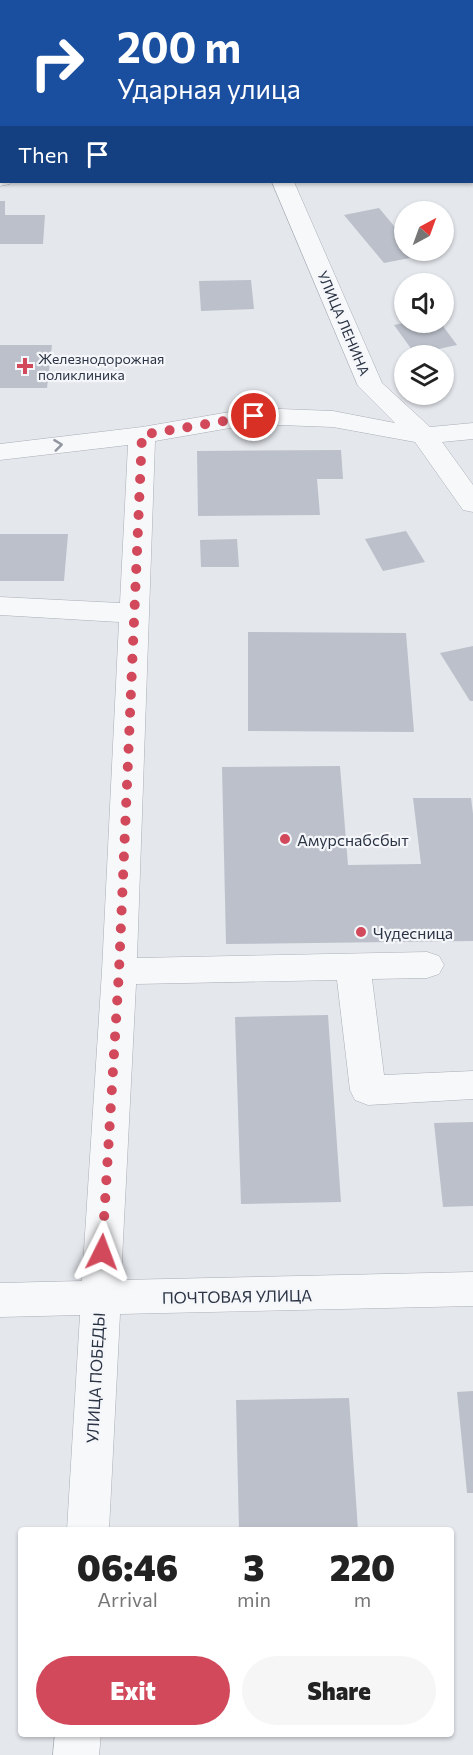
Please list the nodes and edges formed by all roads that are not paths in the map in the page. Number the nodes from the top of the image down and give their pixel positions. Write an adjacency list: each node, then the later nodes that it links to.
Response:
1 (283, 183): 4 (street, УЛИЦА ЛЕНИНА)
2 (473, 431): 4 (street)
3 (142, 435): 4 (street); 5 (street, one-way to 3); 8 (street, УЛИЦА ПОБЕДЫ)
4 (424, 436): 6 (street, УЛИЦА ЛЕНИНА)
5 (0, 452)
6 (473, 504)
7 (0, 606): 8 (street)
8 (133, 613): 11 (street, УЛИЦА ПОБЕДЫ)
9 (428, 965): 10 (street)
10 (353, 967): 11 (street); 12 (street)
11 (119, 971): 14 (street, УЛИЦА ПОБЕДЫ)
12 (473, 1085)
13 (473, 1289): 14 (street, ПОЧТОВАЯ УЛИЦА)
14 (99, 1299): 15 (street, ПОЧТОВАЯ УЛИЦА); 16 (street, УЛИЦА ПОБЕДЫ)
15 (0, 1300)
16 (88, 1527)
17 (78, 1737): 18 (street)
18 (76, 1755)

